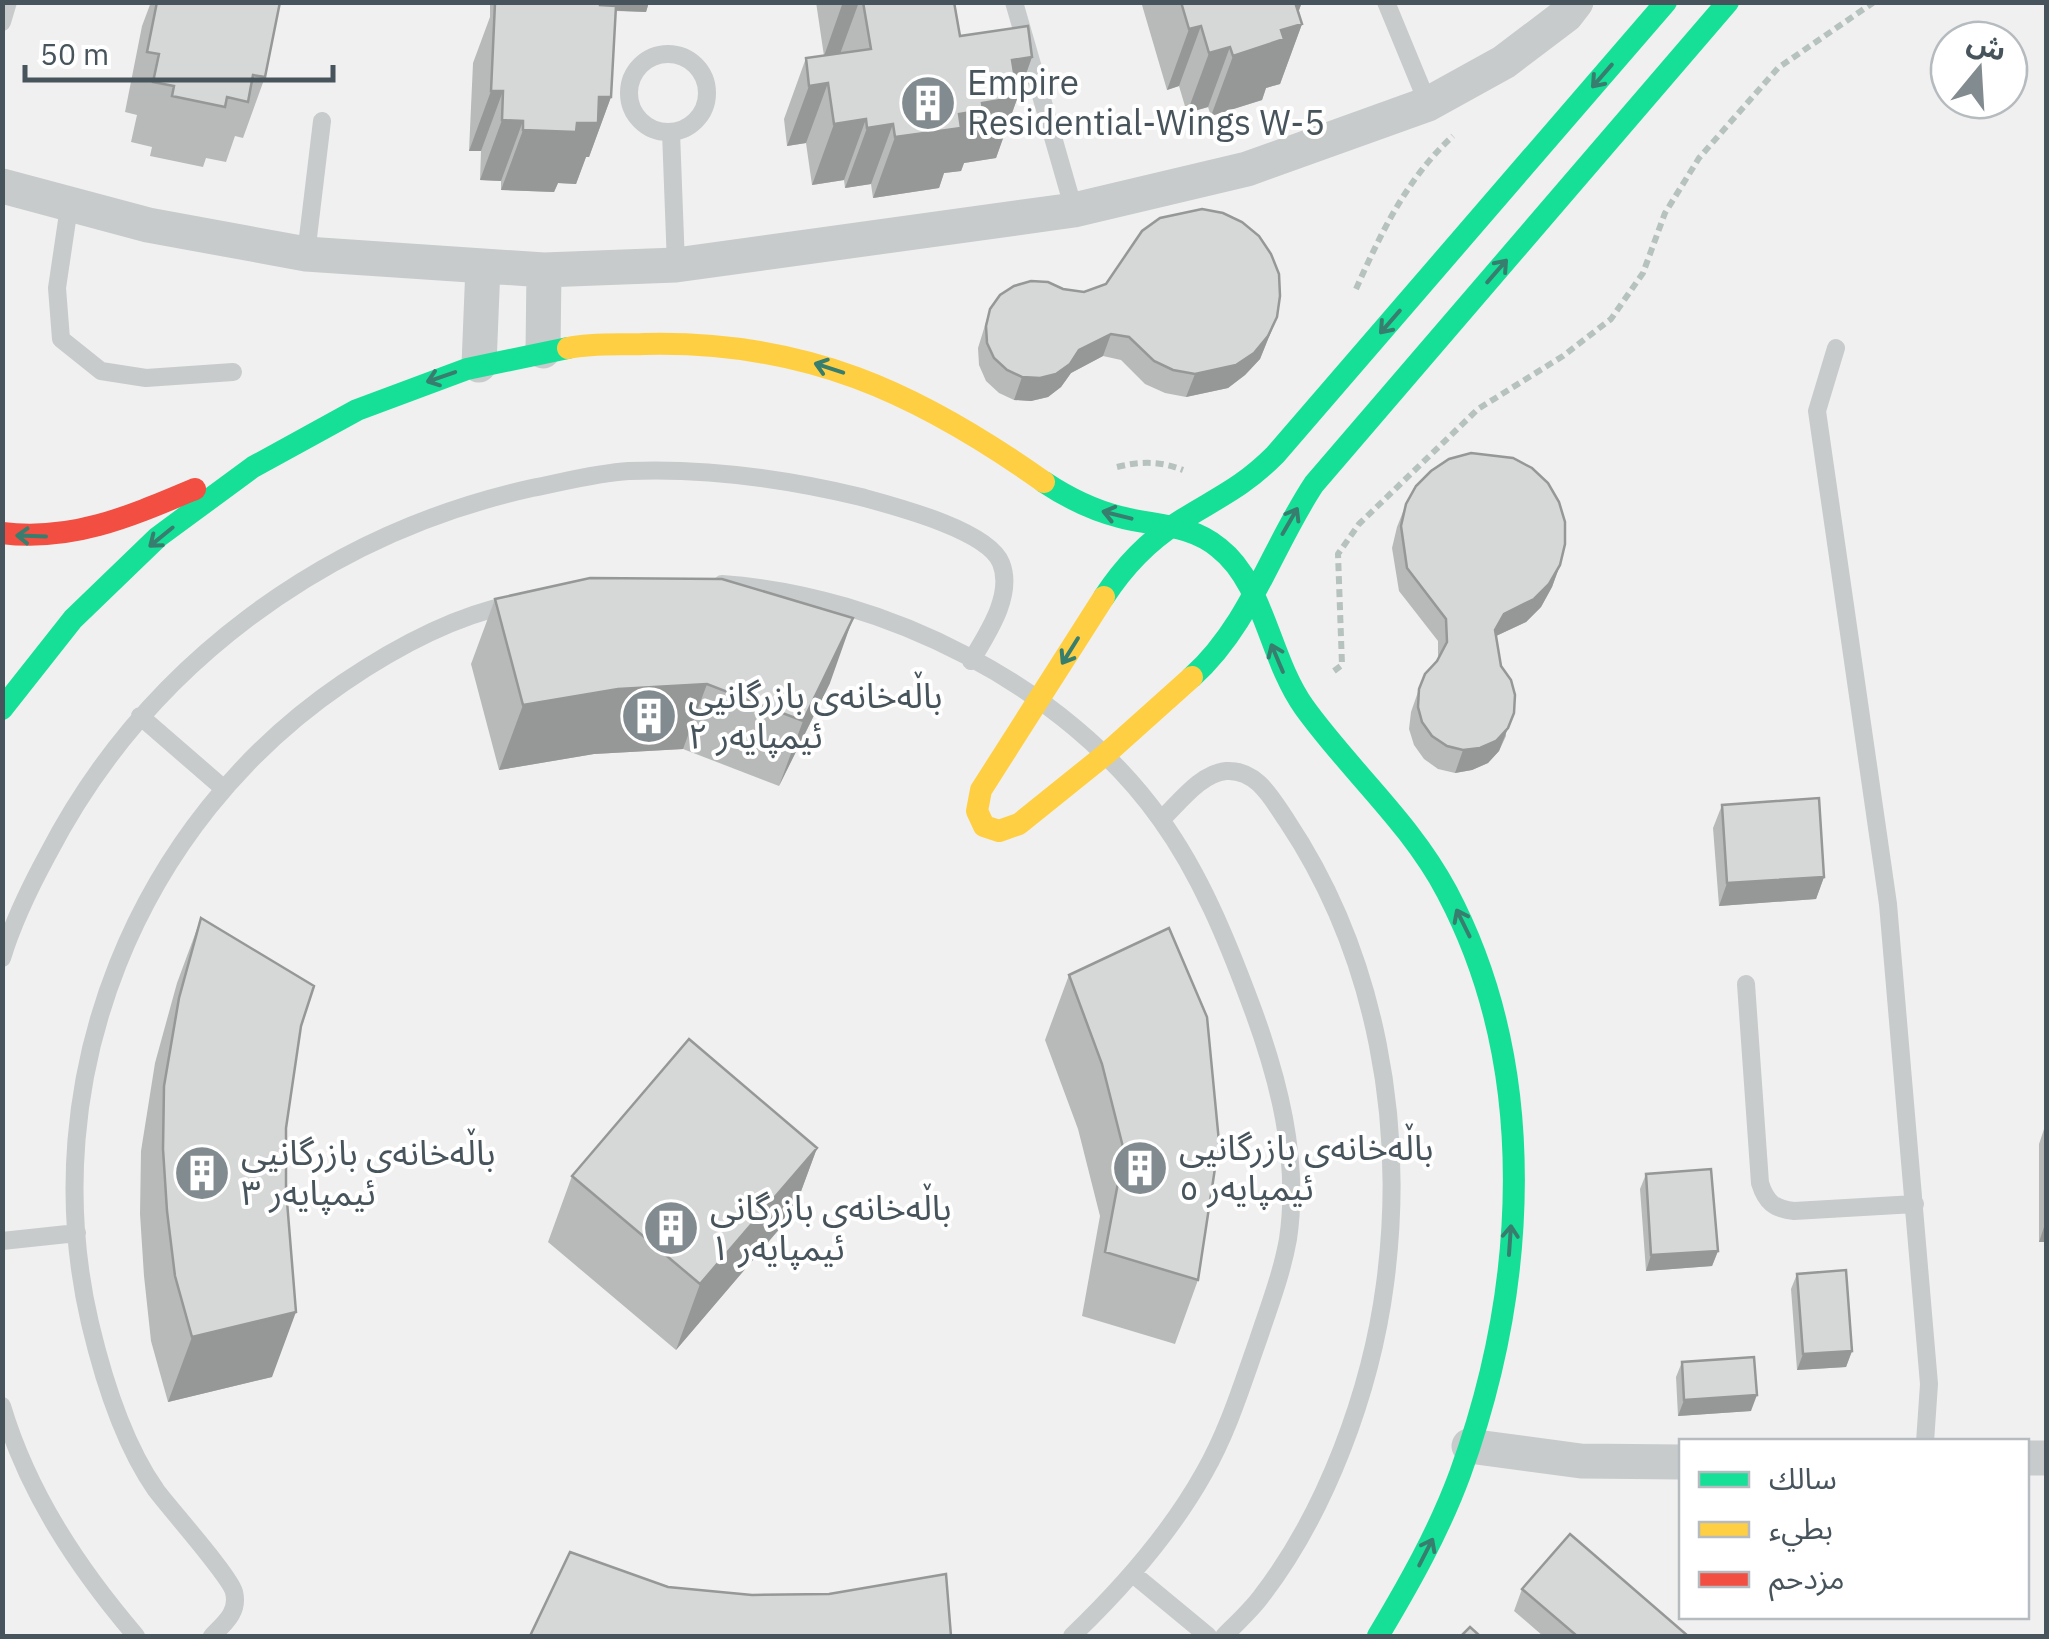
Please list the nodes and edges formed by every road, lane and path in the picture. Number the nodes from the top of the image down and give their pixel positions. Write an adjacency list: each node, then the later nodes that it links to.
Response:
1 (8, 2): 8 (lane)
2 (1014, 2): 15 (lane)
3 (1386, 2): 9 (lane)
4 (1576, 2): 9 (street)
5 (1666, 2): 28 (street, one-way to 28)
6 (1728, 2): 31 (street, one-way to 6)
7 (1874, 2): 35 (path)
8 (2, 22)
9 (1428, 104): 15 (street)
10 (322, 120): 16 (lane)
11 (671, 132): 11 (lane); 18 (lane)
12 (1453, 136): 20 (path)
13 (2, 186): 14 (street)
14 (69, 206): 16 (street); 24 (lane)
15 (1074, 210): 18 (street)
16 (306, 254): 17 (street)
17 (483, 266): 19 (street); 23 (street)
18 (676, 266): 19 (street)
19 (544, 270): 22 (street)
20 (1350, 302)
21 (1836, 348): 43 (lane)
22 (543, 351): 23 (street); 28 (street, one-way to 22)
23 (479, 365): 25 (street, one-way to 25)
24 (233, 372)
25 (255, 465): 29 (street, one-way to 29); 36 (street, one-way to 36)
26 (1114, 468): 27 (path)
27 (1185, 471)
28 (1175, 524): 31 (street); 34 (street, one-way to 34)
29 (2, 534)
30 (695, 582): 33 (lane)
31 (1256, 592): 35 (street, one-way to 31); 38 (street)
32 (536, 599): 39 (lane)
33 (971, 661): 34 (lane); 37 (lane)
34 (1039, 699): 38 (lane); 38 (street)
35 (1299, 700): 48 (street, one-way to 35)
36 (2, 709)
37 (140, 716): 39 (lane); 41 (lane)
38 (1106, 754): 40 (lane)
39 (223, 788): 44 (lane)
40 (1162, 820): 50 (lane); 55 (lane)
41 (2, 958)
42 (1746, 984): 43 (lane)
43 (1915, 1204): 47 (lane)
44 (77, 1233): 45 (lane); 52 (lane)
45 (2, 1241)
46 (2, 1406): 51 (lane)
47 (1926, 1439)
48 (1469, 1446): 49 (street); 56 (street, one-way to 48)
49 (1679, 1462)
50 (1133, 1574): 53 (lane); 54 (lane)
51 (136, 1636)
52 (212, 1636)
53 (1072, 1636)
54 (1208, 1636)
55 (1224, 1636)
56 (1378, 1636)

